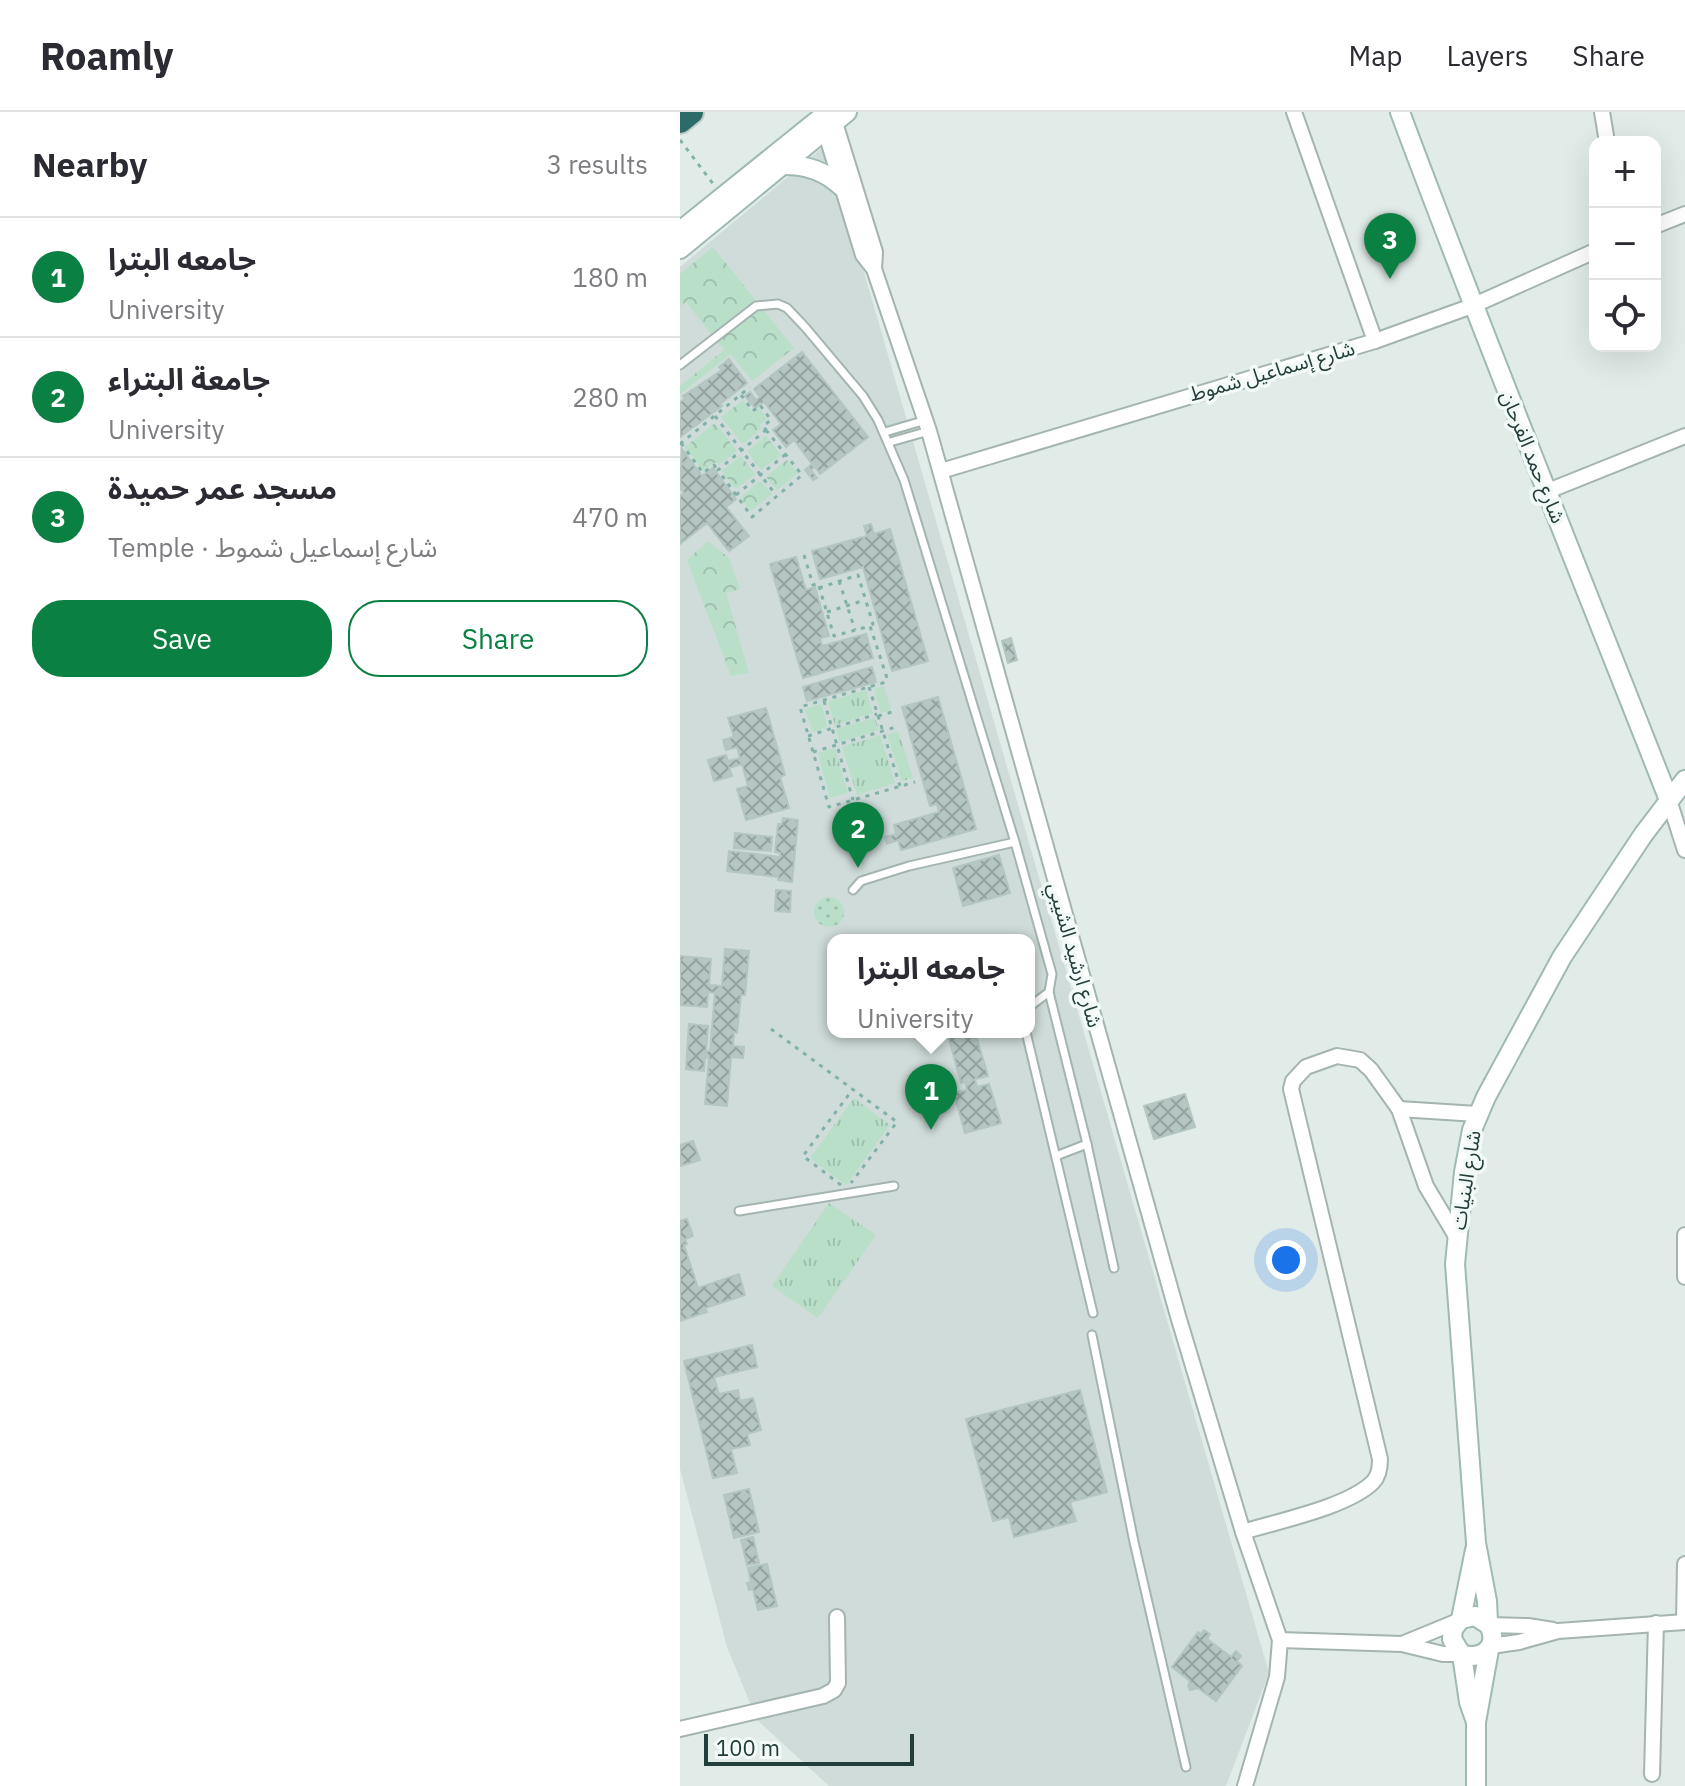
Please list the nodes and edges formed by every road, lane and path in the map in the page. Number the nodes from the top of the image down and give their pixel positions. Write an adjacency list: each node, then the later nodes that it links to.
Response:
1 (691, 112): 6 (highway)
2 (1400, 112): 18 (main road, شارع حمد الفرحان)
3 (1602, 112): 7 (street)
4 (1299, 114): 19 (street)
5 (831, 118): 9 (main road); 10 (street, شارع ارشيد الشيبي); 11 (main road); 17 (street, شارع ارشيد الشيبي)
6 (680, 121)
7 (1606, 136)
8 (680, 140): 11 (path)
9 (784, 165): 10 (main road); 15 (main road)
10 (842, 187): 17 (street, شارع ارشيد الشيبي)
11 (723, 197): 14 (main road)
12 (1685, 214): 13 (street)
13 (1661, 224)
14 (680, 231)
15 (680, 249)
16 (1589, 254): 18 (street, شارع إسماعيل شموط)
17 (874, 269): 24 (street, شارع ارشيد الشيبي)
18 (1472, 306): 19 (street, شارع إسماعيل شموط); 35 (main road, شارع حمد الفرحان)
19 (1375, 341): 33 (street, شارع إسماعيل شموط)
20 (680, 365): 26 (lane)
21 (750, 387): 22 (path)
22 (741, 395): 23 (path); 25 (path)
23 (715, 416): 29 (path); 30 (path)
24 (928, 426): 26 (lane); 28 (lane); 33 (street, شارع ارشيد الشيبي)
25 (766, 430): 30 (path); 31 (path)
26 (885, 432): 28 (lane)
27 (1685, 436): 35 (street)
28 (890, 442): 61 (lane)
29 (680, 444): 32 (path)
30 (742, 450): 32 (path); 34 (path)
31 (786, 454): 34 (path); 37 (path)
32 (718, 470): 36 (path)
33 (941, 471): 81 (street, شارع ارشيد الشيبي)
34 (760, 475): 36 (path); 37 (path)
35 (1548, 491): 60 (main road, شارع حمد الفرحان)
36 (736, 495): 37 (path)
37 (777, 496)
38 (804, 555): 40 (path)
39 (839, 581): 40 (path); 41 (path); 42 (path)
40 (819, 588): 43 (path)
41 (865, 600): 42 (path); 44 (path)
42 (847, 606): 43 (path); 45 (path)
43 (827, 612): 45 (path)
44 (870, 626): 45 (path); 46 (path)
45 (855, 630)
46 (869, 687): 47 (path); 49 (path)
47 (824, 701): 51 (path); 53 (path)
48 (892, 712): 49 (path)
49 (878, 715): 51 (path); 52 (path)
50 (896, 727): 52 (path)
51 (832, 728): 53 (path); 54 (path)
52 (883, 731): 54 (path); 58 (path)
53 (808, 736): 55 (path)
54 (837, 745): 55 (path); 59 (path)
55 (813, 752): 59 (path)
56 (1685, 780): 60 (main road, شارع البنيات)
57 (915, 782): 58 (path)
58 (900, 786): 59 (path)
59 (853, 800)
60 (1669, 800): 62 (street); 70 (main road, شارع البنيات)
61 (1015, 842): 63 (lane); 64 (lane)
62 (1685, 850)
63 (853, 890)
64 (1049, 992): 65 (lane); 71 (lane)
65 (1035, 1002)
66 (771, 1029): 68 (path)
67 (1027, 1038): 72 (lane)
68 (853, 1089): 68 (path)
69 (1399, 1109): 70 (street); 76 (street); 81 (street)
70 (1477, 1114): 76 (main road, شارع البنيات)
71 (1087, 1144): 72 (lane); 77 (lane)
72 (1056, 1156): 79 (lane)
73 (894, 1186): 74 (lane)
74 (739, 1211)
75 (1685, 1235): 78 (street)
76 (1457, 1238): 82 (main road, شارع البنيات)
77 (1114, 1268)
78 (1685, 1277)
79 (1093, 1313)
80 (1092, 1335): 96 (lane)
81 (1243, 1532): 90 (street, شارع ارشيد الشيبي)
82 (1476, 1543): 85 (main road, شارع البنيات); 88 (main road, شارع البنيات)
83 (1685, 1564): 86 (street)
84 (837, 1617): 95 (street)
85 (1459, 1620): 88 (main road); 91 (street); 93 (main road)
86 (1685, 1622): 87 (street)
87 (1656, 1623): 89 (street); 97 (street)
88 (1489, 1624): 89 (street); 92 (main road)
89 (1558, 1631): 92 (street)
90 (1280, 1640): 91 (street); 98 (street)
91 (1402, 1644): 93 (street)
92 (1490, 1648): 93 (main road); 94 (main road)
93 (1462, 1654): 94 (main road)
94 (1476, 1722): 99 (main road)
95 (680, 1729)
96 (1186, 1767)
97 (1652, 1774)
98 (1245, 1786)
99 (1476, 1786)

